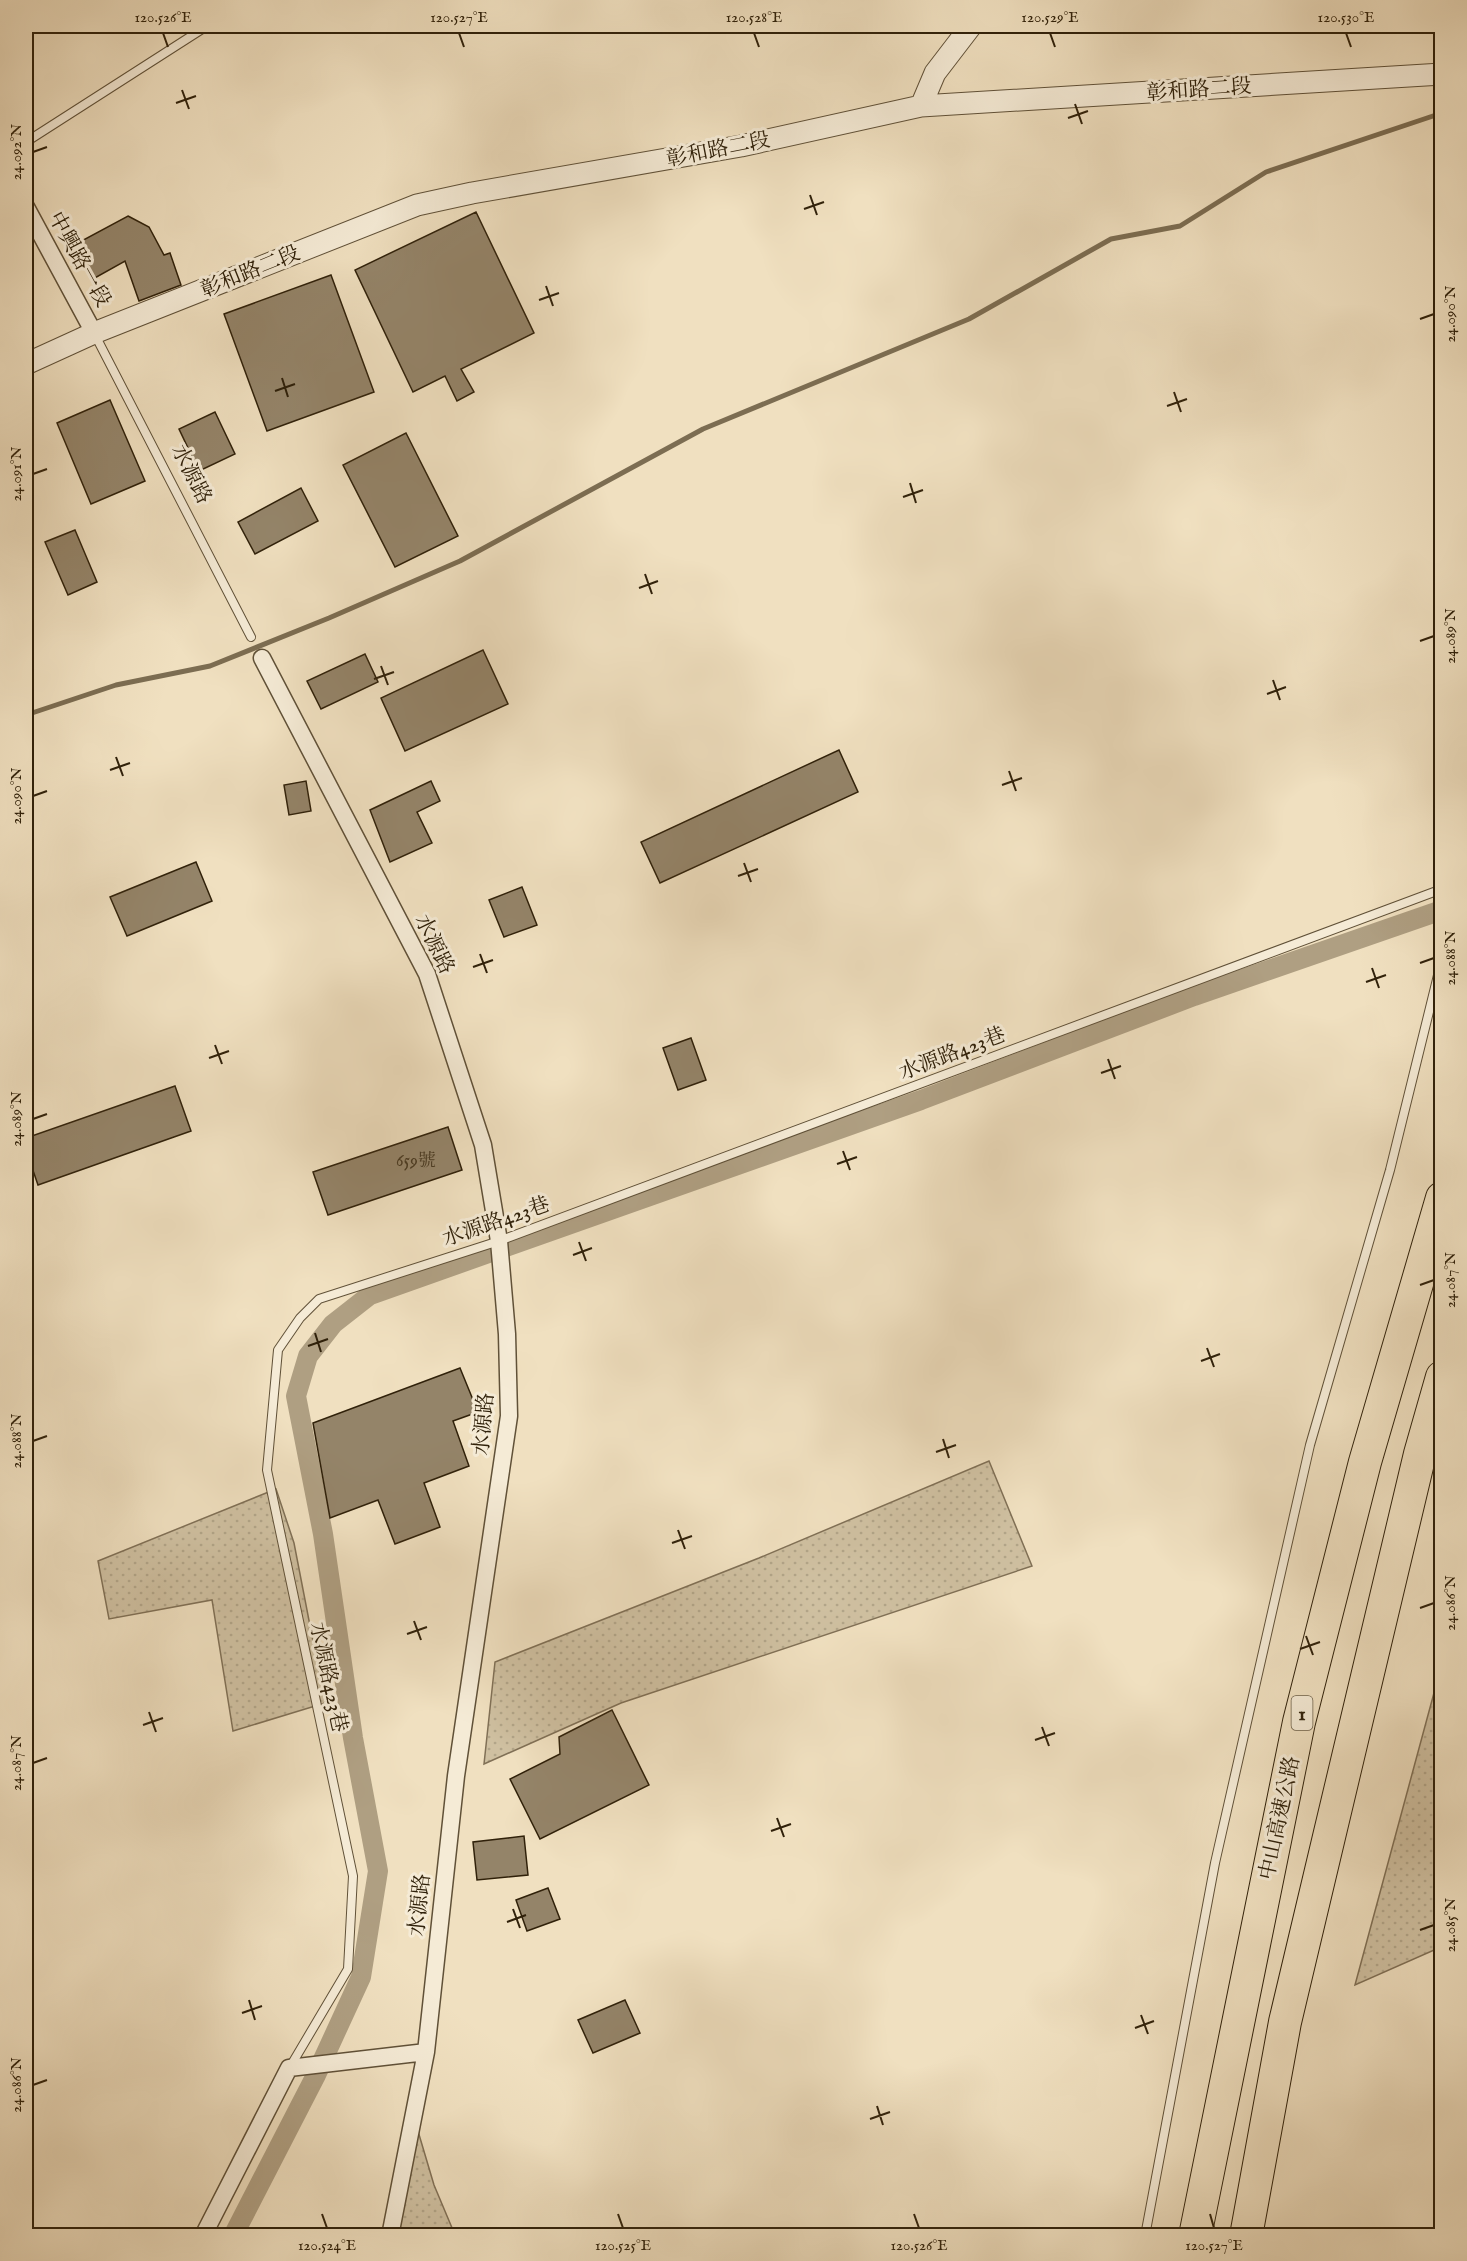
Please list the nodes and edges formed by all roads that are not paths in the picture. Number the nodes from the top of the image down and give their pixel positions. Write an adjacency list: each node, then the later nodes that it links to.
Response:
1 (207, 26): 5 (lane)
2 (971, 26): 4 (street)
3 (1442, 74): 4 (street, 彰和路二段)
4 (921, 106): 7 (street, 彰和路二段)
5 (26, 142)
6 (26, 207): 7 (street, 中興路一段)
7 (94, 333): 8 (street, 彰和路二段); 9 (lane, 水源路)
8 (26, 364)
9 (251, 637)
10 (262, 658): 14 (street, 水源路)
11 (1442, 889): 14 (lane, 水源路423巷)
12 (1442, 959): 20 (lane)
13 (1442, 1198): 21 (highway, 中山高速公路 / 1)
14 (499, 1241): 16 (street, 水源路); 17 (lane, 水源路423巷)
15 (1442, 1377): 22 (highway)
16 (426, 2052): 17 (street); 19 (street, 水源路)
17 (289, 2068): 18 (street)
18 (204, 2235)
19 (390, 2235)
20 (1145, 2235)
21 (1195, 2235)
22 (1246, 2235)

